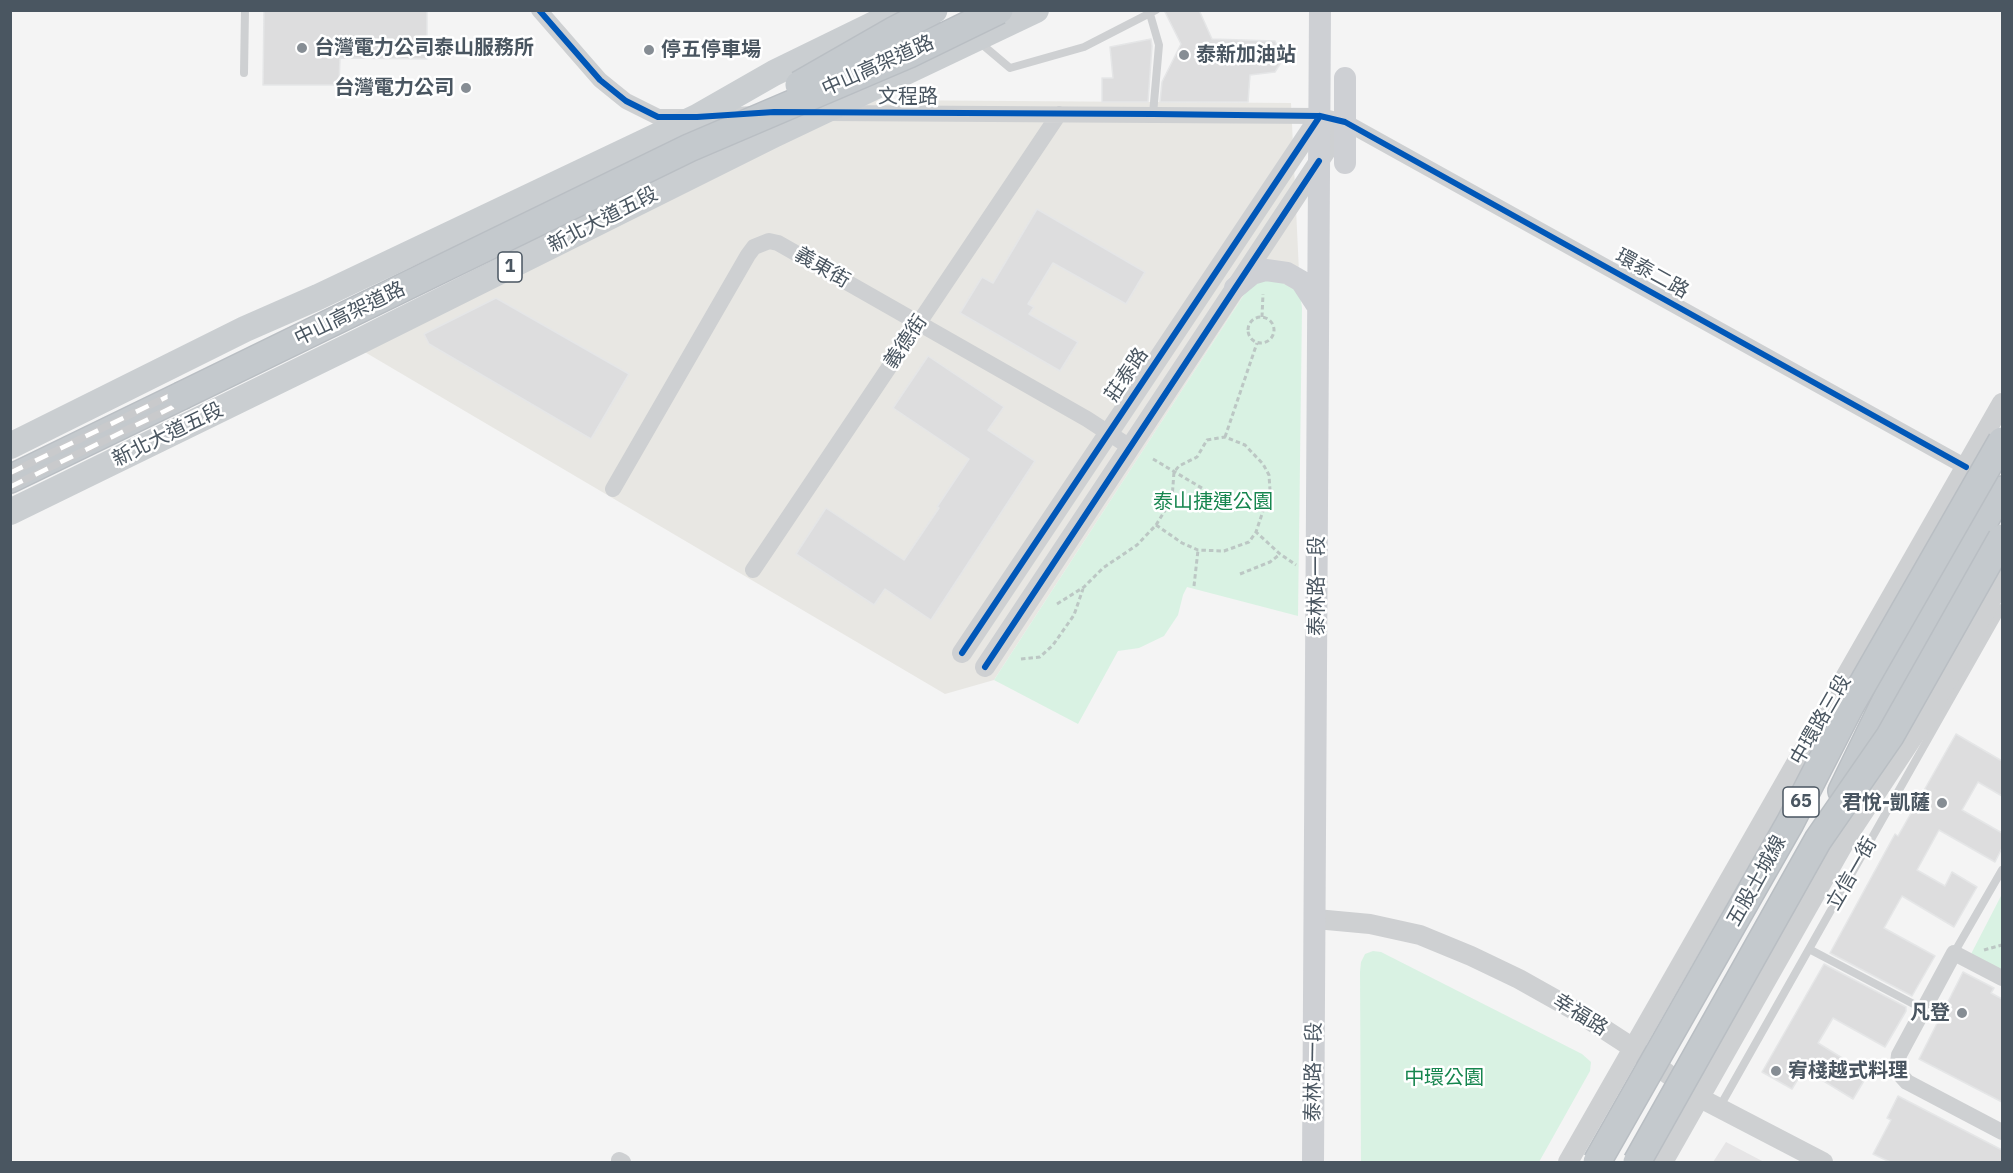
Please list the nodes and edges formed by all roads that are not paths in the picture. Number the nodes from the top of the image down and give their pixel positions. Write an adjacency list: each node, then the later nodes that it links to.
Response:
1 (245, 10): 10 (lane)
2 (539, 10): 16 (street, 文程路)
3 (903, 10): 16 (main road)
4 (934, 10): 18 (highway, 中山高架道路 / 1, bridge)
5 (999, 10): 18 (highway, 中山高架道路 / 1, bridge)
6 (1036, 10): 9 (main road, 新北大道五段 / 1)
7 (1320, 10): 15 (main road, 泰林路一段)
8 (1153, 12): 9 (lane); 14 (lane)
9 (976, 39): 12 (main road, 新北大道五段 / 1)
10 (244, 73)
11 (1345, 78): 17 (main road)
12 (819, 113): 13 (street, 文程路); 16 (street, 文程路); 25 (main road, 新北大道五段 / 1)
13 (1059, 114): 14 (street, 文程路); 24 (street, 義德街)
14 (1153, 114): 15 (street, 文程路)
15 (1320, 116): 17 (street, 環泰二路); 19 (main road, 泰林路一段); 27 (street, 莊泰路)
16 (697, 117): 22 (main road)
17 (1345, 122): 19 (street, 莊泰路); 20 (main road); 31 (street, 環泰二路)
18 (689, 148): 32 (highway, 中山高架道路 / 1, bridge)
19 (1319, 161): 21 (street, 莊泰路); 23 (main road, 泰林路一段)
20 (1345, 163)
21 (1235, 288): 23 (main road); 30 (street, 莊泰路)
22 (297, 306): 25 (main road); 29 (main road)
23 (1318, 307): 44 (main road, 泰林路一段)
24 (919, 323): 27 (street, 義東街); 33 (street, 義東街); 37 (street, 義德街)
25 (310, 366): 35 (main road, 新北大道五段 / 1)
26 (2002, 403): 31 (street, 中環路三段)
27 (1109, 433): 30 (street, 義東街); 30 (street, 莊泰路)
28 (2002, 441): 41 (highway, 五股土城線 / 65, bridge)
29 (10, 446)
30 (1130, 447)
31 (1966, 467): 49 (street, 中環路三段)
32 (10, 479)
33 (613, 489)
34 (2002, 490): 40 (highway)
35 (10, 512)
36 (2002, 538): 42 (highway, 五股土城線 / 65, bridge)
37 (753, 570)
38 (2002, 580): 50 (street)
39 (2002, 608): 45 (lane, 立信一街)
40 (1911, 649): 41 (highway, bridge); 42 (highway, bridge)
41 (1790, 823): 55 (highway, 五股土城線 / 65, bridge)
42 (1818, 840): 56 (highway, 五股土城線 / 65, bridge)
43 (2002, 870): 46 (lane)
44 (1316, 919): 49 (street, 幸福路); 53 (main road, 泰林路一段)
45 (1809, 949): 48 (lane); 51 (lane, 立信一街)
46 (1954, 953): 47 (street); 48 (street)
47 (2002, 978)
48 (1923, 1009): 52 (street)
49 (1633, 1048): 50 (street, 幸福路); 54 (street, 中環路三段)
50 (1700, 1098): 51 (street, 幸福路); 57 (street)
51 (1719, 1108): 58 (street, 幸福路)
52 (2002, 1132)
53 (1314, 1162)
54 (1568, 1162)
55 (1598, 1162)
56 (1637, 1162)
57 (1663, 1162)
58 (1823, 1162)

